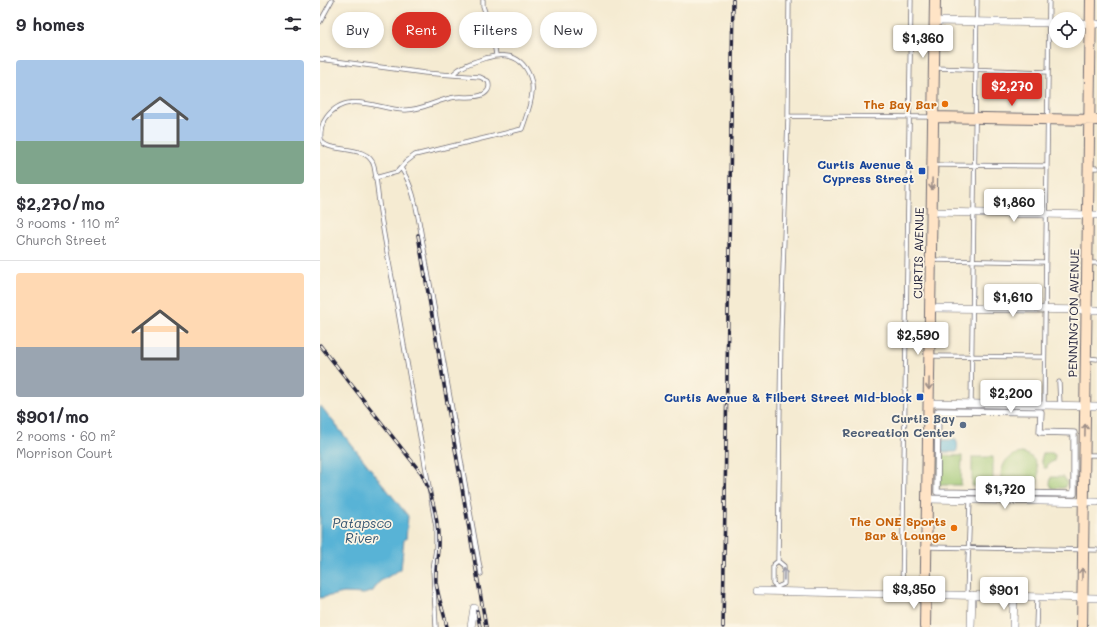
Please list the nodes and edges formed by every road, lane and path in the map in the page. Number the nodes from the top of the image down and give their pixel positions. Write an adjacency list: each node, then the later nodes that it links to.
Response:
1 (332, 0): 11 (lane)
2 (483, 0): 16 (lane)
3 (789, 0): 22 (lane)
4 (911, 0): 23 (lane)
5 (935, 0): 10 (main road, CURTIS AVENUE)
6 (977, 0): 12 (lane)
7 (1049, 0): 9 (lane)
8 (1091, 0): 14 (main road, PENNINGTON AVENUE)
9 (1051, 12)
10 (934, 21): 12 (street); 18 (main road, CURTIS AVENUE)
11 (320, 22)
12 (977, 22): 13 (street); 19 (lane)
13 (1049, 23)
14 (1094, 24): 27 (main road, PENNINGTON AVENUE)
15 (1050, 48): 20 (lane)
16 (496, 55): 21 (lane); 31 (lane)
17 (320, 58): 21 (lane)
18 (934, 68): 19 (lane); 24 (main road, CURTIS AVENUE)
19 (976, 70): 20 (lane); 25 (lane)
20 (1048, 72): 26 (lane)
21 (453, 74): 33 (lane)
22 (788, 116): 23 (lane); 70 (lane)
23 (909, 117): 24 (lane); 74 (lane)
24 (933, 117): 25 (main road); 28 (main road, CURTIS AVENUE)
25 (975, 118): 26 (main road); 29 (lane)
26 (1048, 119): 27 (main road); 30 (lane)
27 (1093, 120): 32 (main road, PENNINGTON AVENUE)
28 (932, 165): 29 (lane); 34 (main road, CURTIS AVENUE, one-way to 34)
29 (974, 166): 30 (lane); 35 (lane)
30 (1047, 166): 36 (lane)
31 (401, 168): 33 (lane); 71 (lane)
32 (1093, 168): 37 (main road, PENNINGTON AVENUE)
33 (376, 178): 82 (lane)
34 (932, 212): 35 (street); 38 (main road, CURTIS AVENUE)
35 (974, 213): 36 (street); 39 (lane)
36 (1046, 214): 37 (street); 40 (lane)
37 (1092, 215): 41 (main road, PENNINGTON AVENUE)
38 (931, 260): 39 (lane); 42 (main road, CURTIS AVENUE)
39 (973, 261): 40 (lane); 43 (lane)
40 (1046, 262): 44 (lane)
41 (1092, 263): 45 (main road, PENNINGTON AVENUE)
42 (930, 308): 43 (street); 47 (main road, CURTIS AVENUE)
43 (972, 308): 44 (street); 48 (lane)
44 (1045, 310): 45 (street); 49 (lane)
45 (1086, 310): 46 (street); 50 (main road, PENNINGTON AVENUE)
46 (1097, 310)
47 (929, 356): 48 (lane); 53 (main road, CURTIS AVENUE, one-way to 53)
48 (972, 357): 49 (lane); 54 (lane)
49 (1044, 357): 55 (lane)
50 (1086, 358): 51 (lane); 57 (main road, PENNINGTON AVENUE)
51 (1097, 359)
52 (1059, 382): 56 (lane)
53 (928, 403): 54 (street); 62 (main road, CURTIS AVENUE)
54 (971, 404): 55 (street)
55 (1044, 405): 56 (street)
56 (1060, 405): 57 (street)
57 (1085, 406): 58 (street); 59 (main road, PENNINGTON AVENUE, one-way to 57)
58 (1097, 406)
59 (1084, 455): 60 (lane); 64 (main road, PENNINGTON AVENUE)
60 (1097, 455)
61 (1074, 494): 61 (street)
62 (927, 499): 63 (street); 66 (main road, CURTIS AVENUE)
63 (970, 500): 64 (street); 67 (lane)
64 (1084, 502): 65 (street); 68 (main road, PENNINGTON AVENUE)
65 (1097, 502)
66 (926, 547): 67 (lane); 75 (main road, CURTIS AVENUE)
67 (968, 548): 68 (lane); 76 (lane)
68 (1083, 550): 69 (lane); 79 (main road, PENNINGTON AVENUE, one-way to 68)
69 (1097, 550)
70 (778, 561): 72 (lane); 72 (lane, one-way to 70)
71 (481, 574)
72 (777, 589): 73 (street); 74 (street)
73 (757, 591)
74 (902, 594): 75 (street)
75 (925, 594): 76 (street); 84 (main road, CURTIS AVENUE)
76 (970, 595): 77 (street); 85 (street)
77 (1014, 596): 78 (street); 86 (street)
78 (1037, 596): 79 (street); 87 (lane)
79 (1082, 597): 80 (street); 88 (main road, PENNINGTON AVENUE)
80 (1097, 598)
81 (474, 608): 83 (street)
82 (436, 627)
83 (471, 627)
84 (925, 627)
85 (971, 627)
86 (1013, 627)
87 (1036, 627)
88 (1082, 627)

